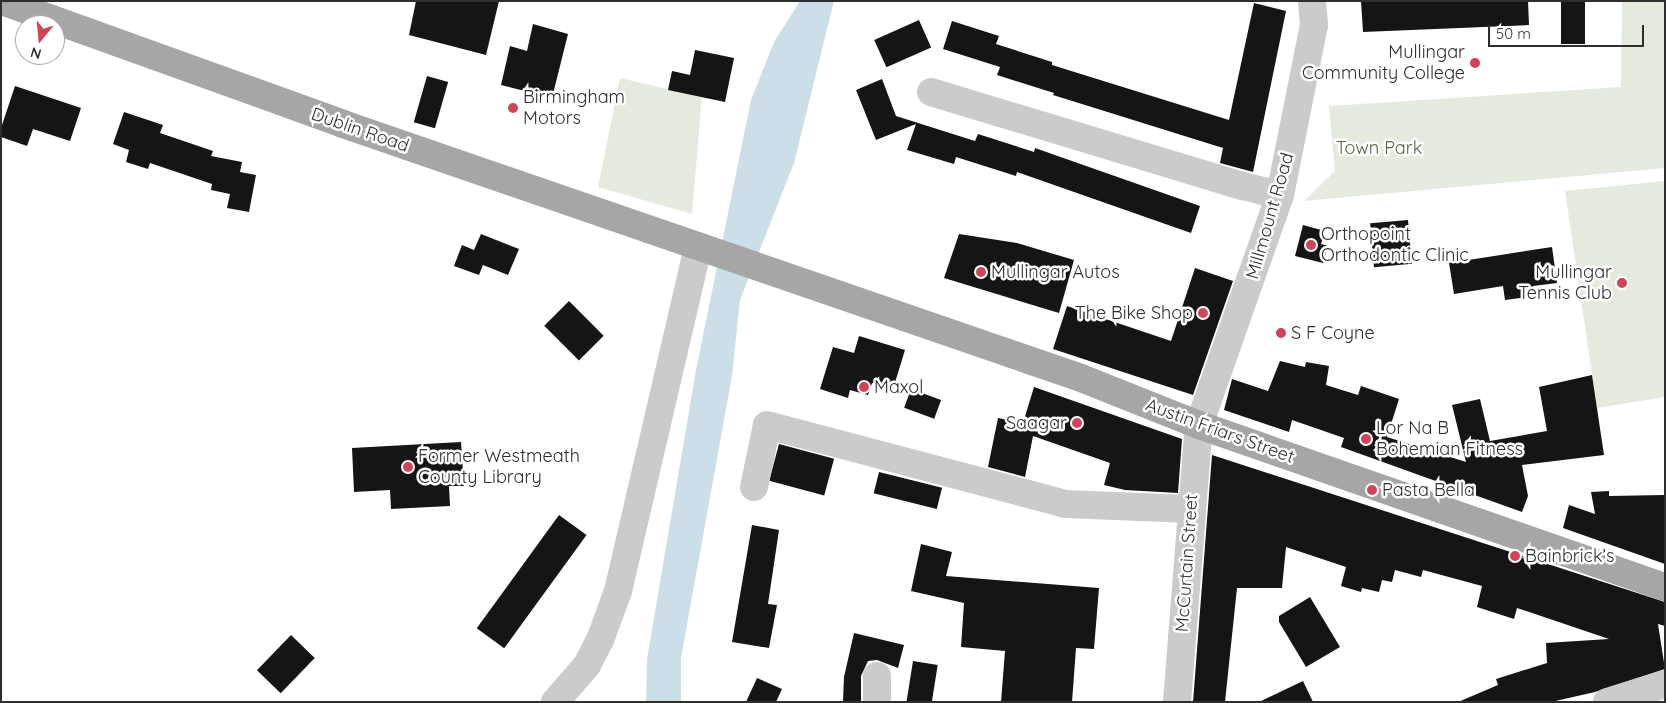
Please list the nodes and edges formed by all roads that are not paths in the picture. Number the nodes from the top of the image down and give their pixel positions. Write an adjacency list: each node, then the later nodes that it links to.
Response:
1 (2, 1): 5 (main road, Dublin Road)
2 (1312, 1): 4 (street, Millmount Road)
3 (930, 92): 4 (street)
4 (1280, 195): 7 (street, Millmount Road)
5 (708, 250): 6 (main road, Dublin Road); 12 (street)
6 (777, 273): 7 (main road, Austin Friars Street)
7 (1199, 425): 9 (street, McCurtain Street); 10 (main road, Austin Friars Street)
8 (754, 487): 9 (street)
9 (1190, 509): 13 (street, McCurtain Street)
10 (1665, 587)
11 (1665, 684): 14 (street)
12 (559, 701)
13 (1177, 702)
14 (1607, 702)

